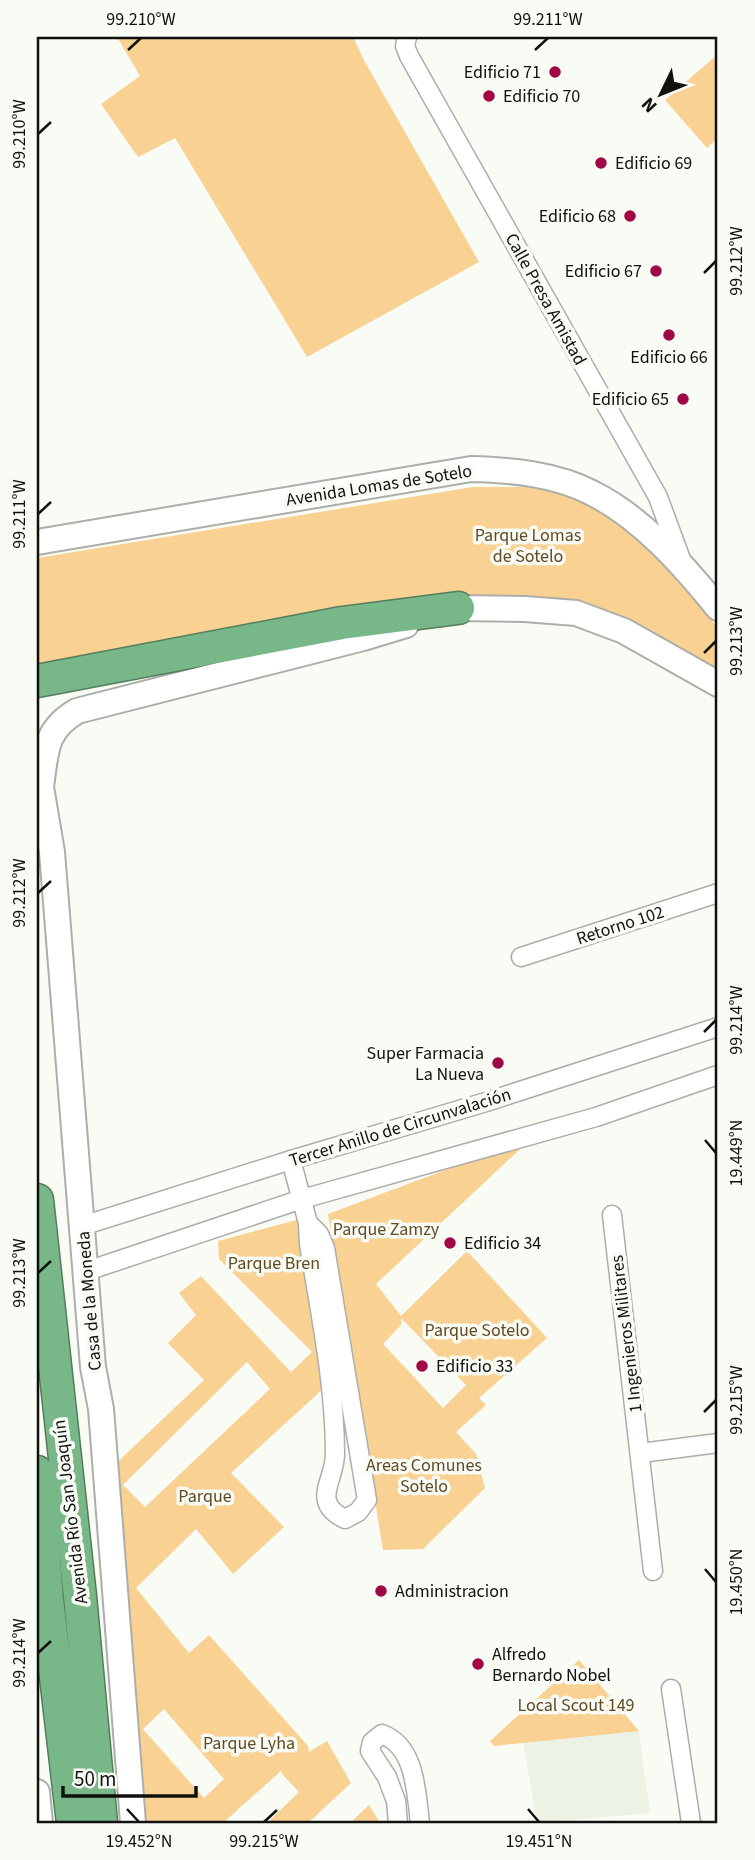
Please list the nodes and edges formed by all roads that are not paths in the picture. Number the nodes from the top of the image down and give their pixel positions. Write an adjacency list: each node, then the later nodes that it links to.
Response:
1 (407, 37): 3 (street, Calle Presa Amistad)
2 (37, 542): 3 (main road, Avenida Lomas de Sotelo)
3 (683, 565): 5 (main road, Avenida Lomas de Sotelo)
4 (458, 608): 6 (highway); 7 (main road); 8 (main road, Casa de la Moneda)
5 (718, 608)
6 (37, 681)
7 (718, 684)
8 (39, 784): 18 (main road, Casa de la Moneda)
9 (718, 893): 10 (street, Retorno 102)
10 (521, 957)
11 (718, 1027): 13 (street, Tercer Anillo de Circunvalación)
12 (718, 1076): 14 (street)
13 (291, 1160): 14 (street); 18 (street, Tercer Anillo de Circunvalación)
14 (302, 1199): 17 (street); 19 (street)
15 (37, 1200): 28 (highway, Avenida Río San Joaquín)
16 (612, 1215): 21 (street, 1 Ingenieros Militares)
17 (308, 1223): 17 (street)
18 (82, 1226): 19 (main road, Casa de la Moneda)
19 (86, 1271): 29 (main road, Casa de la Moneda)
20 (718, 1443): 21 (street)
21 (641, 1453): 23 (street, 1 Ingenieros Militares)
22 (37, 1472): 26 (highway, Avenida Río San Joaquín)
23 (653, 1571)
24 (671, 1689): 32 (street)
25 (37, 1792): 27 (main road)
26 (70, 1817)
27 (40, 1823)
28 (101, 1823)
29 (133, 1823)
30 (398, 1823): 31 (street)
31 (420, 1823)
32 (691, 1823)

